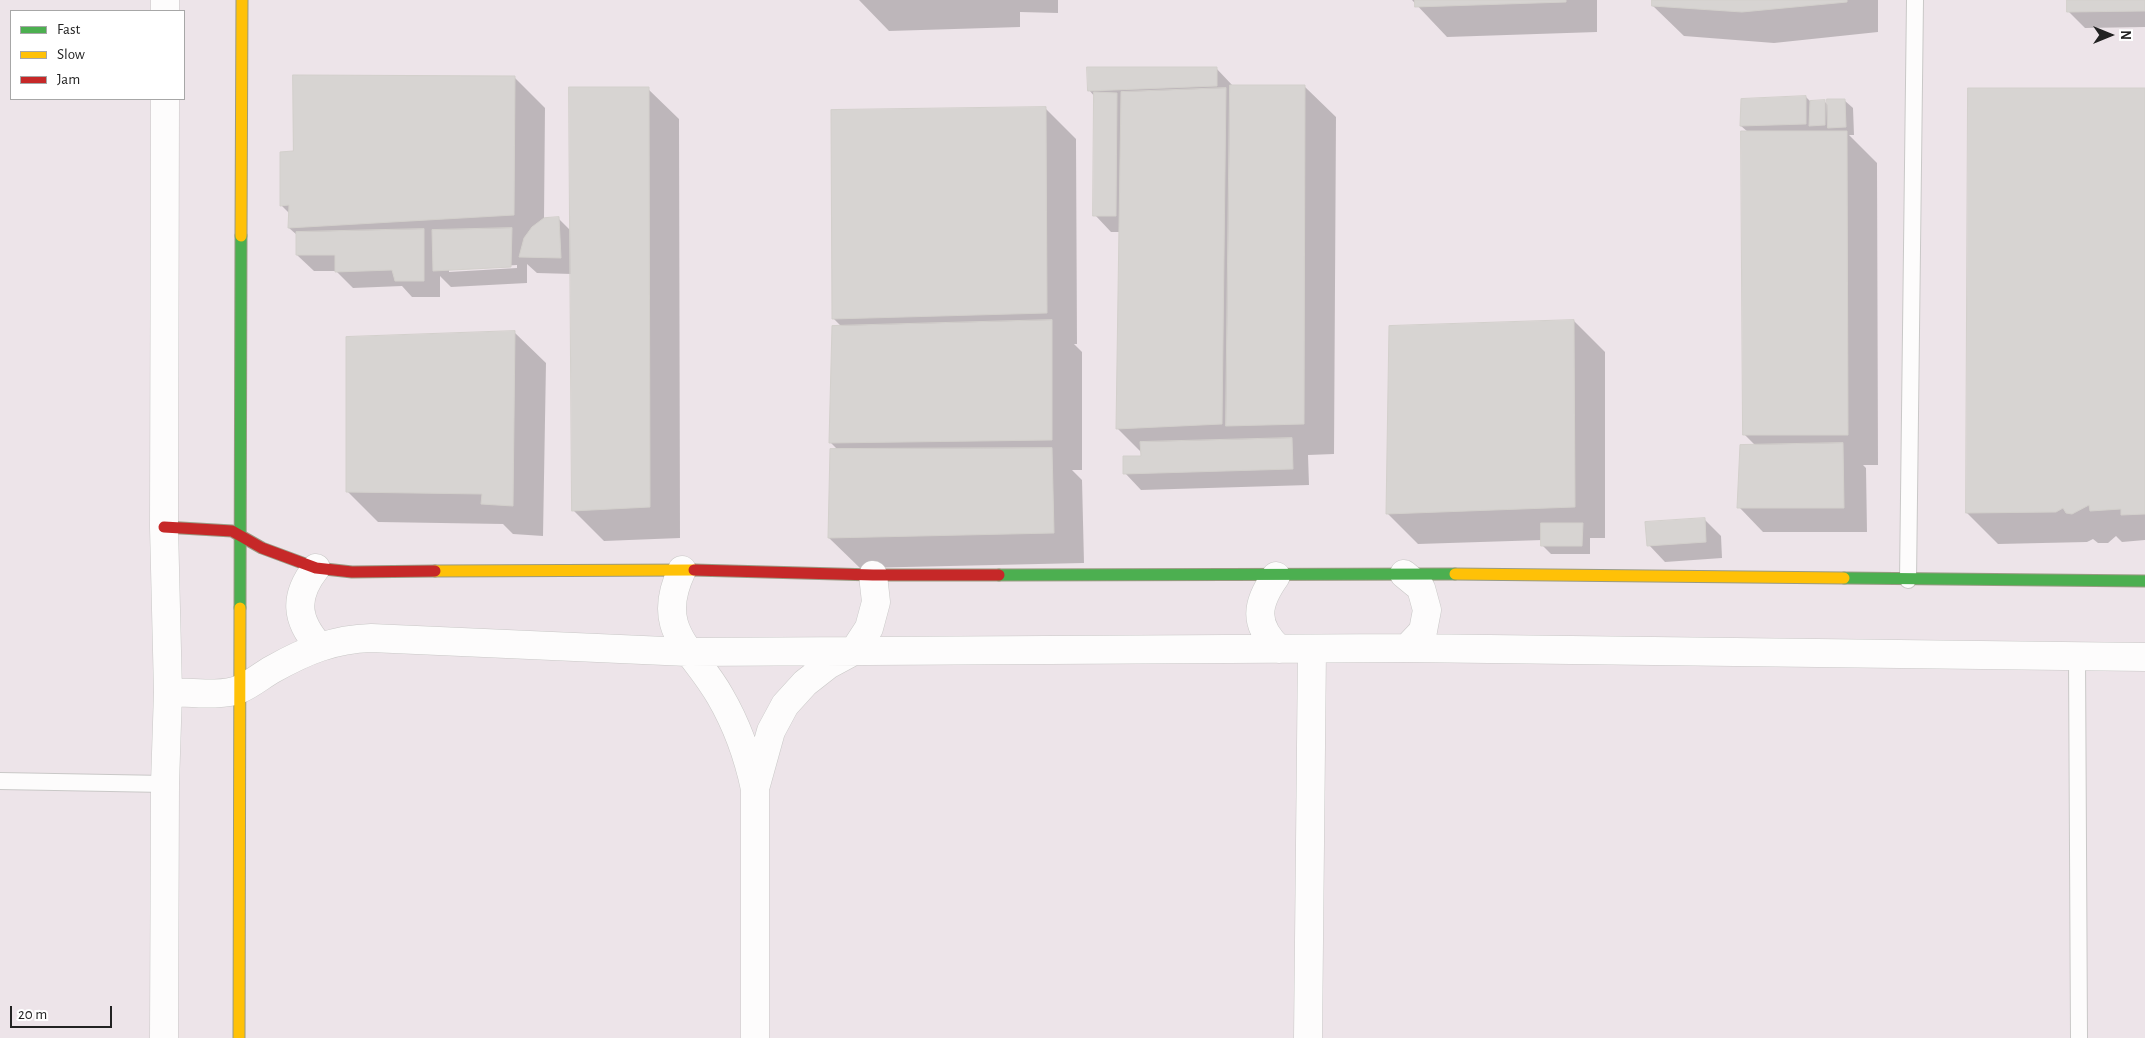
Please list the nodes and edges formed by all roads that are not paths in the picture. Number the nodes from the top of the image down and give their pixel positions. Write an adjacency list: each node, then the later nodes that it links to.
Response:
1 (242, 0): 5 (street)
2 (1915, 0): 11 (lane)
3 (165, 100): 4 (street)
4 (164, 527): 5 (street); 22 (street)
5 (241, 535): 6 (street); 21 (street)
6 (316, 568): 7 (street); 13 (street)
7 (682, 570): 8 (street); 18 (street)
8 (873, 574): 10 (street); 17 (street)
9 (1404, 574): 10 (street); 11 (street); 15 (street)
10 (1276, 576): 16 (street)
11 (1908, 580): 12 (street)
12 (2145, 581)
13 (319, 646): 18 (street); 21 (street)
14 (1312, 648): 15 (street); 16 (street); 29 (street)
15 (1407, 648): 19 (street)
16 (1279, 649): 17 (street)
17 (854, 651): 18 (street); 25 (street)
18 (688, 652): 25 (street)
19 (2077, 657): 20 (street); 30 (lane)
20 (2145, 657)
21 (240, 689): 22 (street); 27 (street)
22 (168, 692): 24 (street)
23 (0, 781): 24 (lane)
24 (165, 784): 26 (street)
25 (755, 789): 28 (street)
26 (164, 1038)
27 (239, 1038)
28 (755, 1038)
29 (1308, 1038)
30 (2080, 1038)

